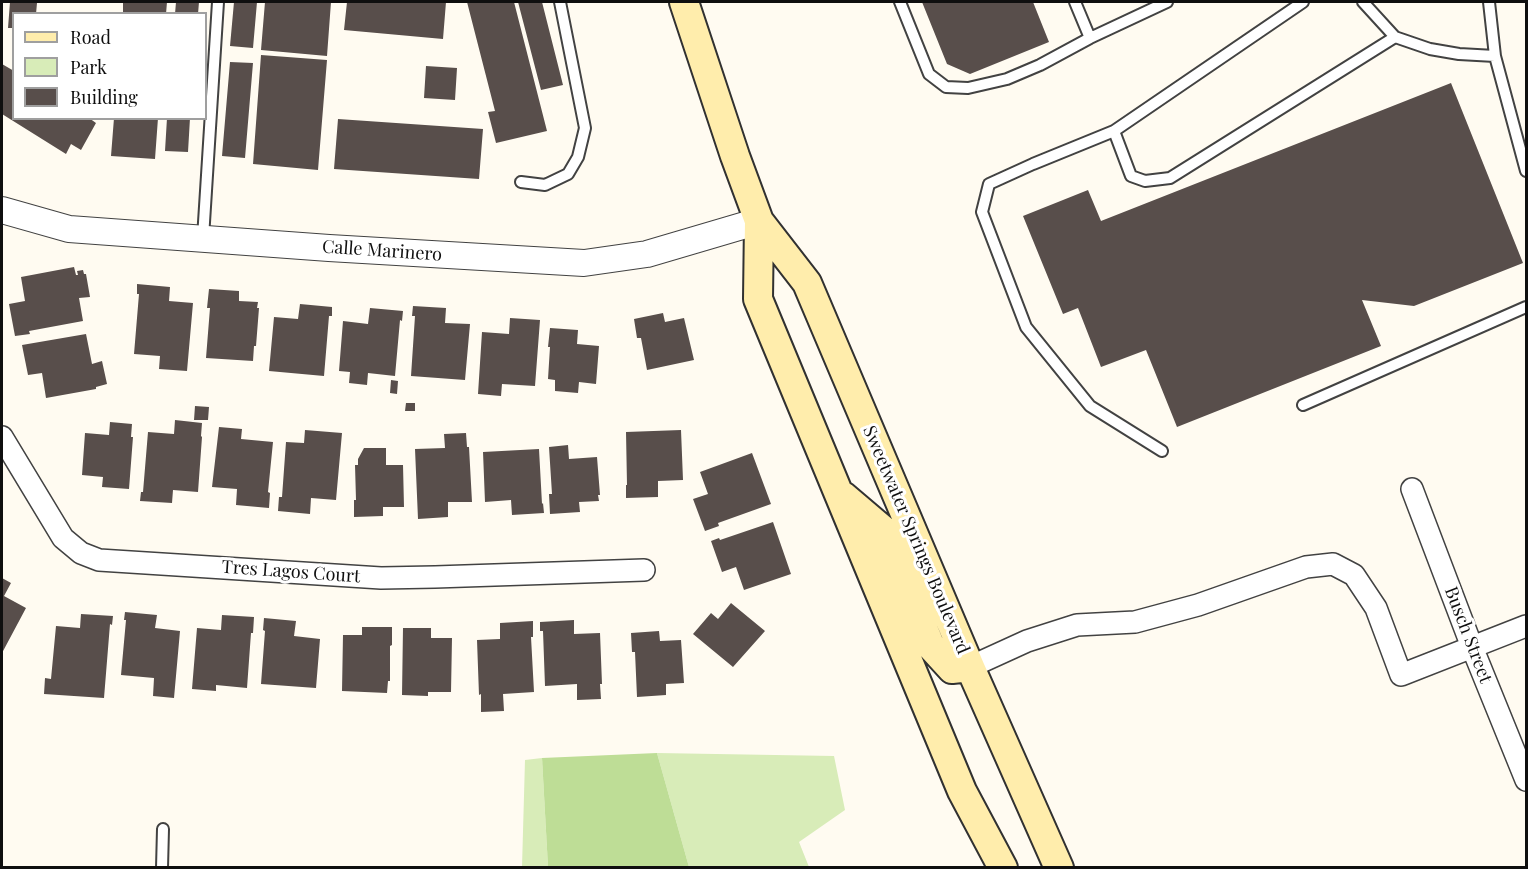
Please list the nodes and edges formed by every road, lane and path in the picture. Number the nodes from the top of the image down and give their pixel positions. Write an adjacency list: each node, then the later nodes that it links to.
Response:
1 (218, 2): 18 (lane)
2 (560, 2): 15 (lane)
3 (684, 2): 17 (main road, Sweetwater Springs Boulevard)
4 (900, 2): 11 (lane)
5 (1075, 2): 11 (lane)
6 (1167, 2): 11 (lane)
7 (1303, 2): 13 (lane)
8 (1363, 2): 10 (lane)
9 (1489, 2): 12 (lane)
10 (1395, 37): 12 (lane); 13 (lane)
11 (1090, 38)
12 (1495, 56): 14 (lane)
13 (1114, 131): 22 (lane)
14 (1527, 171)
15 (521, 182)
16 (2, 210): 18 (street, Calle Marinero)
17 (759, 220): 18 (street, Calle Marinero); 24 (main road, Sweetwater Springs Boulevard); 28 (main road, Sweetwater Springs Boulevard)
18 (203, 238)
19 (1527, 307): 20 (lane)
20 (1303, 405)
21 (2, 437): 25 (street, Tres Lagos Court)
22 (1162, 452)
23 (1412, 489): 27 (street, Busch Street)
24 (839, 493): 28 (main road); 32 (main road, Sweetwater Springs Boulevard)
25 (644, 570)
26 (1527, 626): 27 (street)
27 (1472, 647): 28 (street); 29 (street, Busch Street)
28 (970, 667): 33 (main road, Sweetwater Springs Boulevard)
29 (1527, 780)
30 (164, 829): 31 (lane)
31 (162, 867)
32 (1003, 867)
33 (1059, 867)

